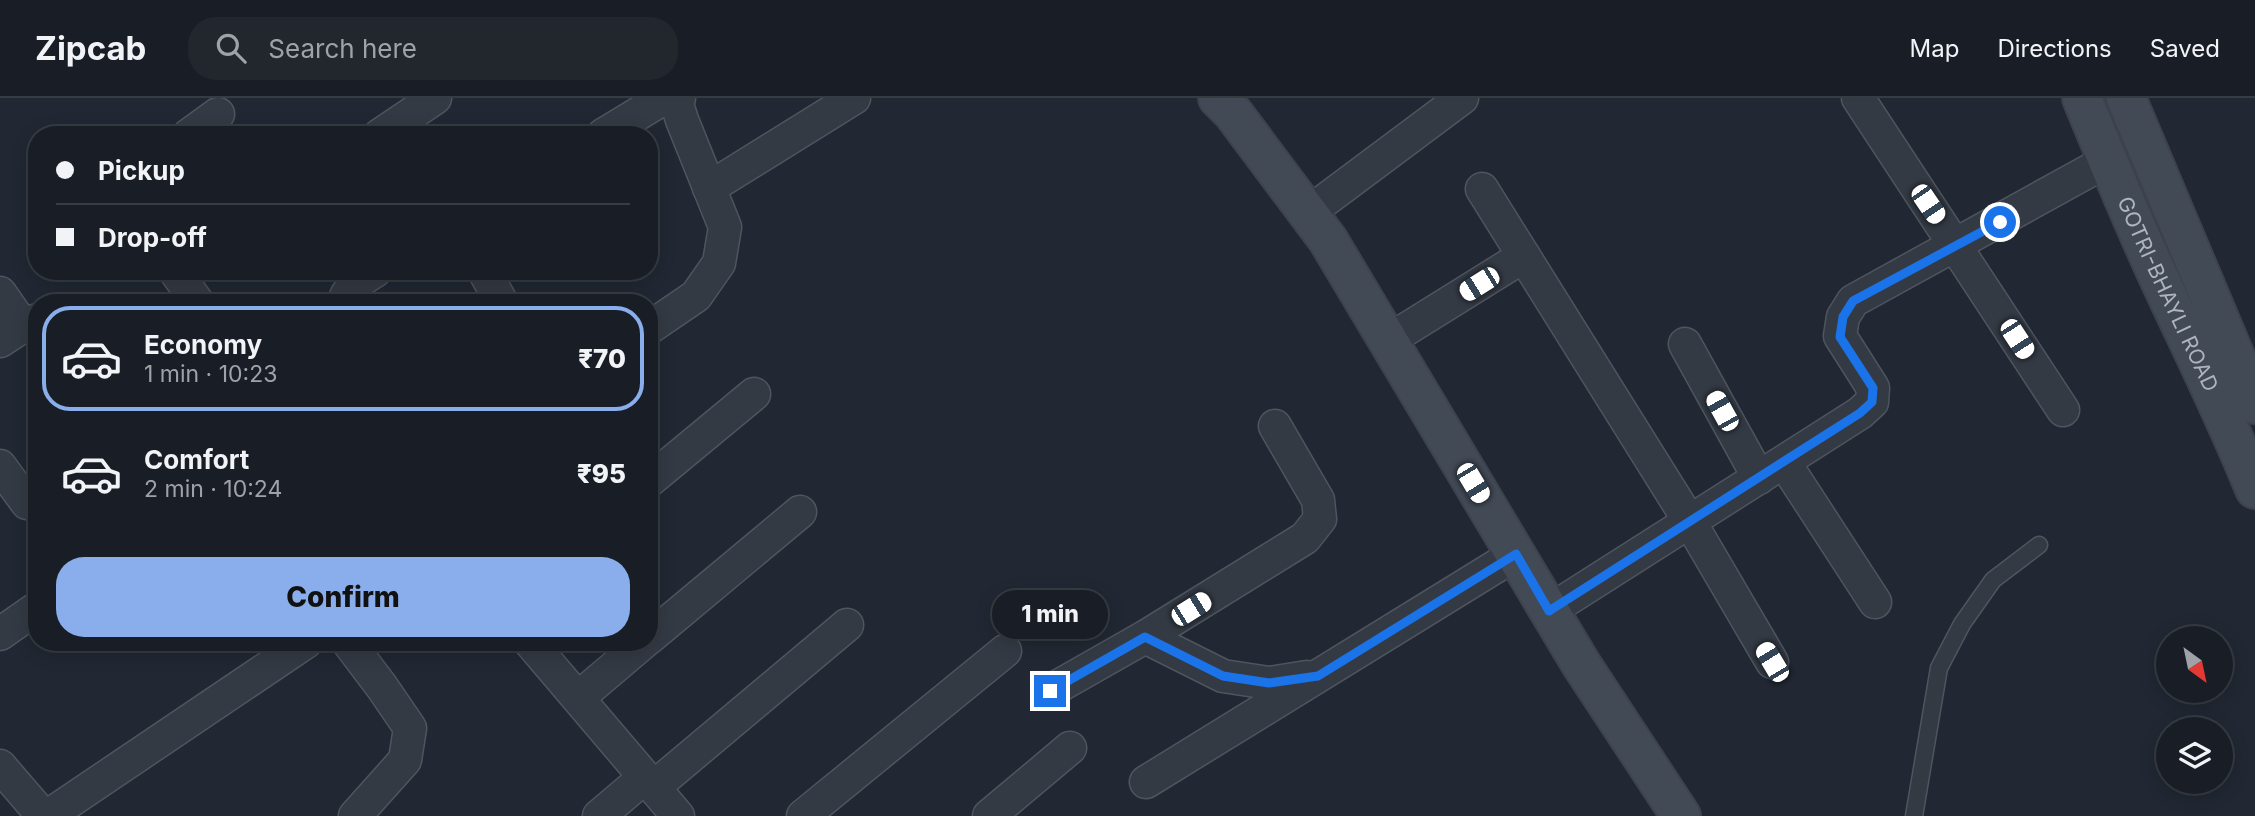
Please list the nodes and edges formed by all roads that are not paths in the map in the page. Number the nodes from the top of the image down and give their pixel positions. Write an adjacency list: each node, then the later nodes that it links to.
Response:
1 (435, 98): 12 (street)
2 (679, 98): 15 (street)
3 (853, 98): 15 (street)
4 (1218, 98): 17 (street)
5 (1462, 98): 17 (street)
6 (1858, 98): 18 (street)
7 (2082, 98): 14 (street, GOTRI-BHAYLI ROAD)
8 (2126, 98): 28 (street, GOTRI-BHAYLI ROAD)
9 (649, 102): 13 (street)
10 (218, 114): 11 (street)
11 (201, 126)
12 (393, 126)
13 (616, 126)
14 (2107, 161): 18 (street); 34 (street, GOTRI-BHAYLI ROAD)
15 (709, 188): 23 (street)
16 (1482, 189): 19 (street)
17 (1308, 213): 25 (street)
18 (1957, 246): 29 (street); 32 (street)
19 (1524, 256): 25 (street); 37 (street)
20 (361, 280): 22 (street)
21 (0, 293): 24 (street)
22 (346, 294)
23 (658, 322)
24 (20, 329)
25 (1389, 340): 39 (street)
26 (1685, 344): 32 (street)
27 (754, 394): 33 (street)
28 (2255, 404)
29 (2063, 410)
30 (1275, 426): 46 (street)
31 (0, 466): 35 (street)
32 (1772, 470): 37 (street); 40 (street)
33 (658, 474)
34 (2255, 489)
35 (27, 503)
36 (800, 512): 44 (street)
37 (1690, 522): 41 (street); 52 (street)
38 (2039, 545): 67 (lane)
39 (1516, 554): 41 (street); 53 (street)
40 (1875, 602)
41 (1549, 611): 66 (street)
42 (28, 614): 45 (street)
43 (847, 625): 58 (street)
44 (658, 630)
45 (0, 634)
46 (1145, 637): 53 (street); 54 (street)
47 (1005, 650): 64 (street)
48 (293, 651): 60 (street)
49 (355, 651): 61 (street)
50 (538, 651): 55 (street)
51 (633, 651): 55 (street)
52 (1772, 662)
53 (1318, 676): 59 (street)
54 (1050, 691)
55 (578, 698): 58 (street)
56 (1070, 748): 65 (street)
57 (0, 766): 60 (street)
58 (649, 782): 62 (street); 63 (street)
59 (1146, 782)
60 (46, 816)
61 (355, 816)
62 (599, 816)
63 (678, 816)
64 (803, 816)
65 (989, 816)
66 (1681, 816)
67 (1914, 816)

